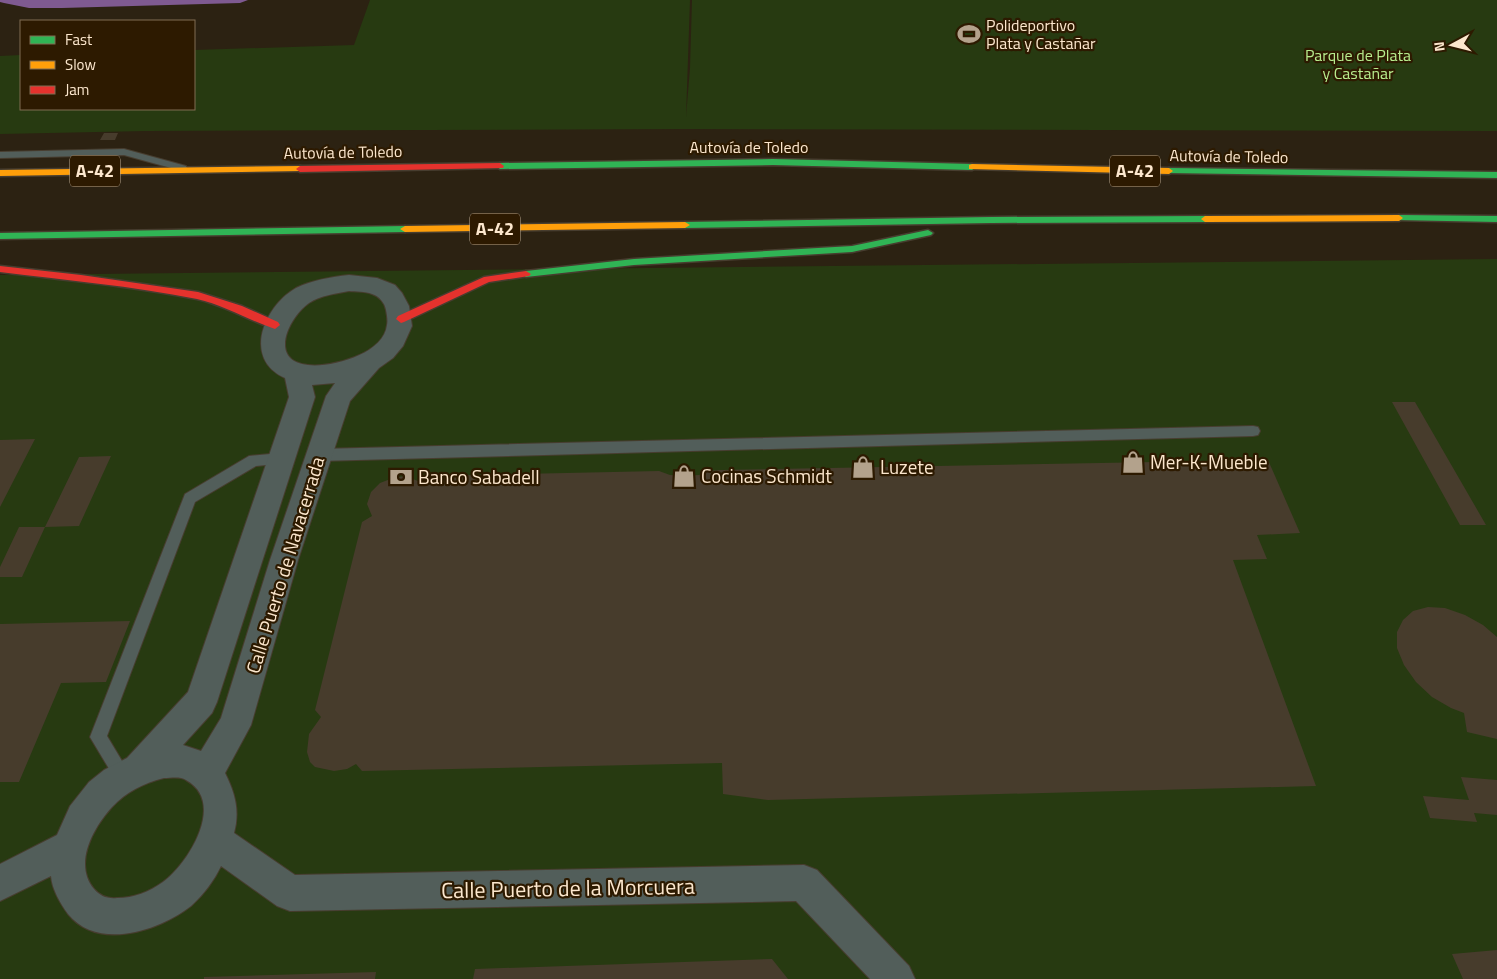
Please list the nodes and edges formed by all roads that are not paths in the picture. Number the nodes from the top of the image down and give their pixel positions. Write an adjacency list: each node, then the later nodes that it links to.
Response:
1 (0, 156): 2 (lane)
2 (190, 170): 3 (highway, Autovía de Toledo / A-42); 4 (highway, Autovía de Toledo / A-42)
3 (0, 173)
4 (1497, 175)
5 (991, 220): 6 (highway, A-42); 7 (highway, A-42); 9 (highway)
6 (1497, 220)
7 (0, 236)
8 (0, 269): 10 (highway)
9 (401, 319): 10 (street); 11 (street)
10 (275, 325): 12 (street)
11 (370, 362): 12 (street); 14 (street, Calle Puerto de Navacerrada)
12 (296, 373): 15 (street, Calle Puerto de Navacerrada)
13 (1253, 431): 14 (lane)
14 (319, 455): 17 (street, Calle Puerto de Navacerrada)
15 (281, 459): 16 (street, Calle Puerto de Navacerrada); 16 (lane)
16 (131, 772): 17 (street); 19 (street)
17 (207, 774): 18 (street)
18 (215, 841): 19 (street); 21 (street, Calle Puerto de la Morcuera)
19 (69, 847): 20 (street)
20 (0, 883)
21 (896, 979)

